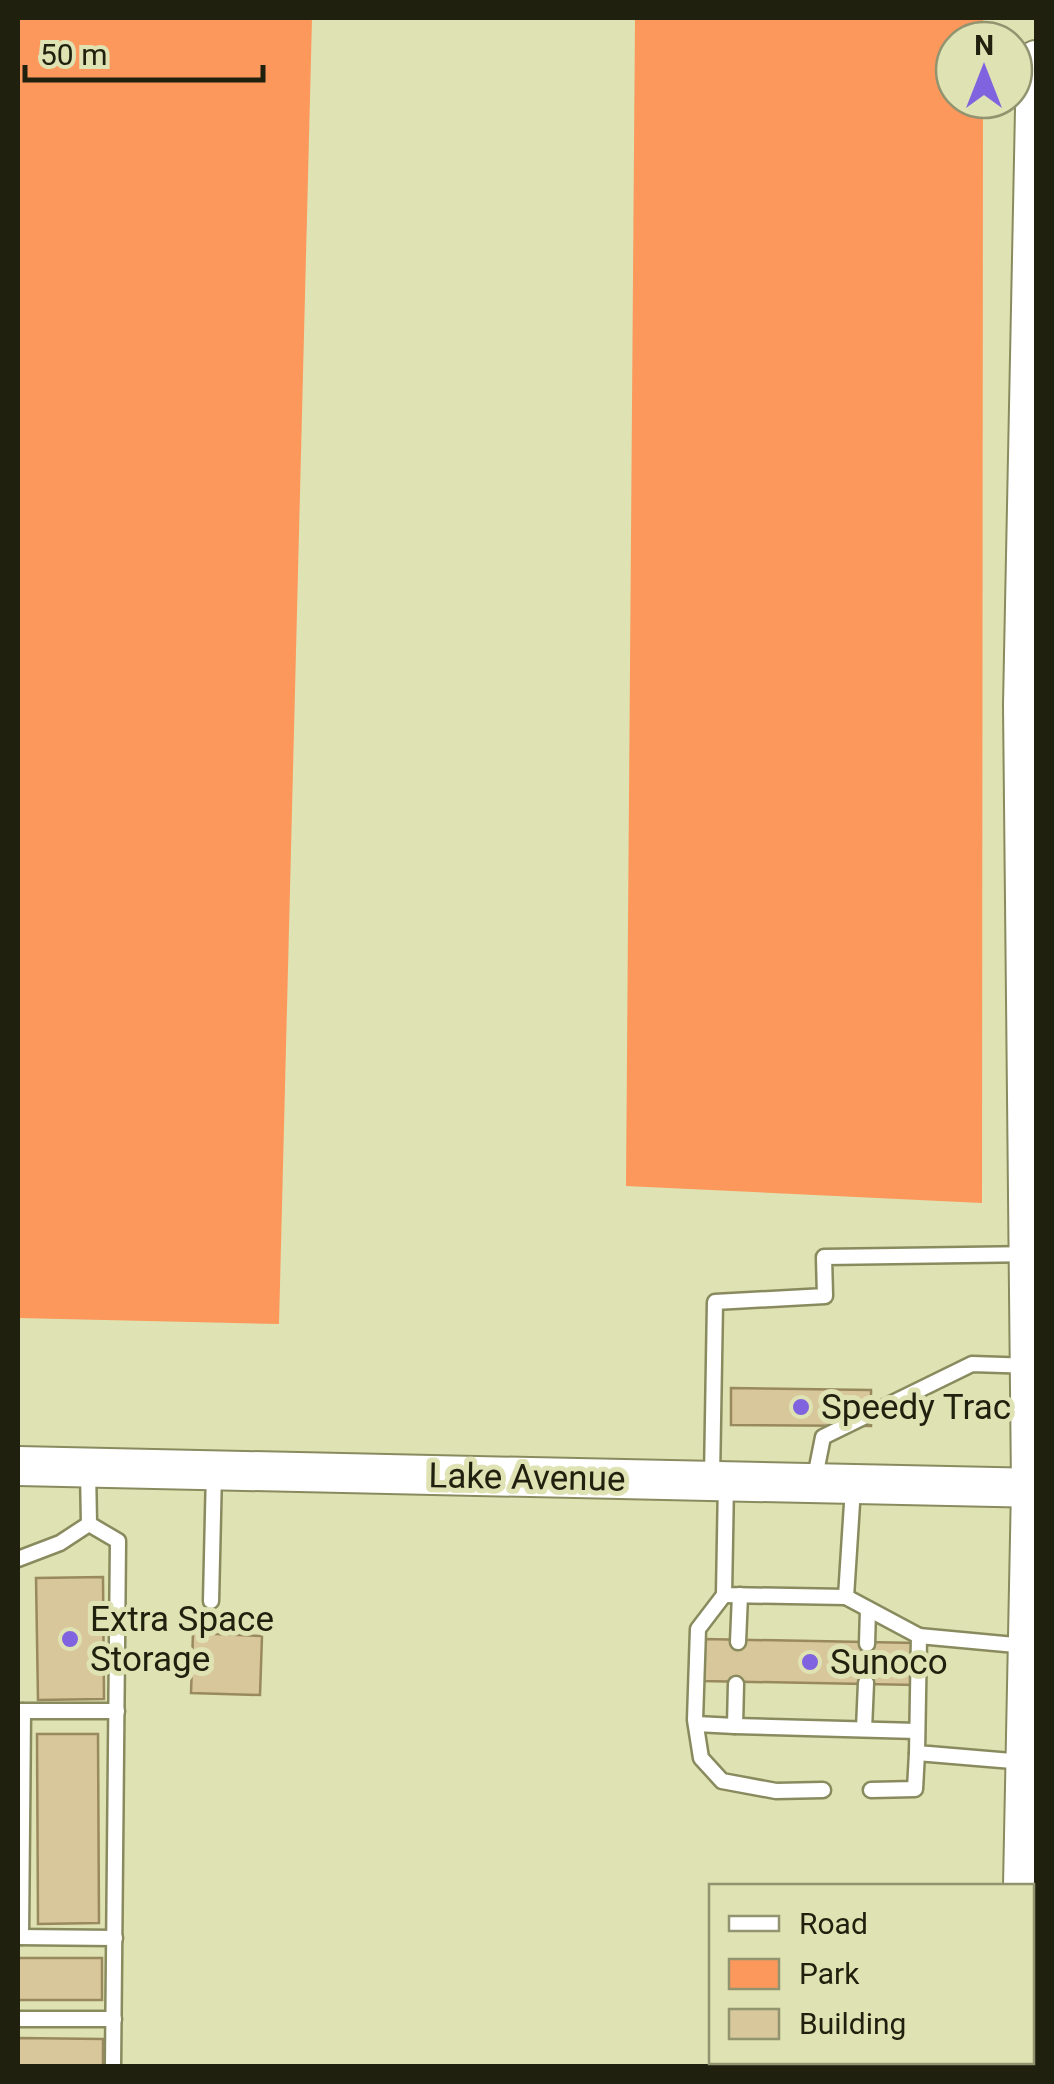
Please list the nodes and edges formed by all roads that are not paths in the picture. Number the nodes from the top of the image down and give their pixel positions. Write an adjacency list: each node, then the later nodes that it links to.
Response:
1 (1036, 60): 2 (street)
2 (1034, 232): 3 (street)
3 (1033, 1192): 4 (street)
4 (1029, 1254): 5 (street); 9 (lane)
5 (1032, 1349): 10 (lane); 12 (street)
6 (18, 1466): 7 (street, Lake Avenue)
7 (88, 1468): 8 (street, Lake Avenue); 13 (lane)
8 (214, 1470): 9 (street, Lake Avenue); 17 (lane)
9 (719, 1481): 10 (street, Lake Avenue); 15 (lane)
10 (814, 1483): 11 (street, Lake Avenue)
11 (854, 1484): 12 (street, Lake Avenue); 16 (lane)
12 (1034, 1487): 22 (street)
13 (89, 1524): 14 (lane); 26 (lane)
14 (18, 1560)
15 (732, 1595): 16 (lane); 20 (lane); 27 (lane)
16 (846, 1597): 18 (lane)
17 (211, 1601)
18 (868, 1609): 19 (lane); 21 (lane)
19 (918, 1636): 22 (lane); 30 (lane)
20 (738, 1642)
21 (867, 1644)
22 (1028, 1646): 32 (street)
23 (866, 1683): 29 (lane)
24 (736, 1684): 28 (lane)
25 (20, 1711): 26 (lane); 36 (lane)
26 (116, 1711): 37 (lane)
27 (696, 1724): 28 (lane); 33 (lane)
28 (734, 1726): 29 (lane)
29 (864, 1729): 30 (lane)
30 (918, 1731): 31 (lane)
31 (917, 1753): 32 (lane); 34 (lane)
32 (1026, 1762): 35 (street)
33 (824, 1790)
34 (871, 1790)
35 (1023, 1884)
36 (19, 1937): 37 (lane)
37 (115, 1938): 39 (lane)
38 (18, 2020): 39 (lane)
39 (114, 2020): 40 (lane)
40 (114, 2066)

